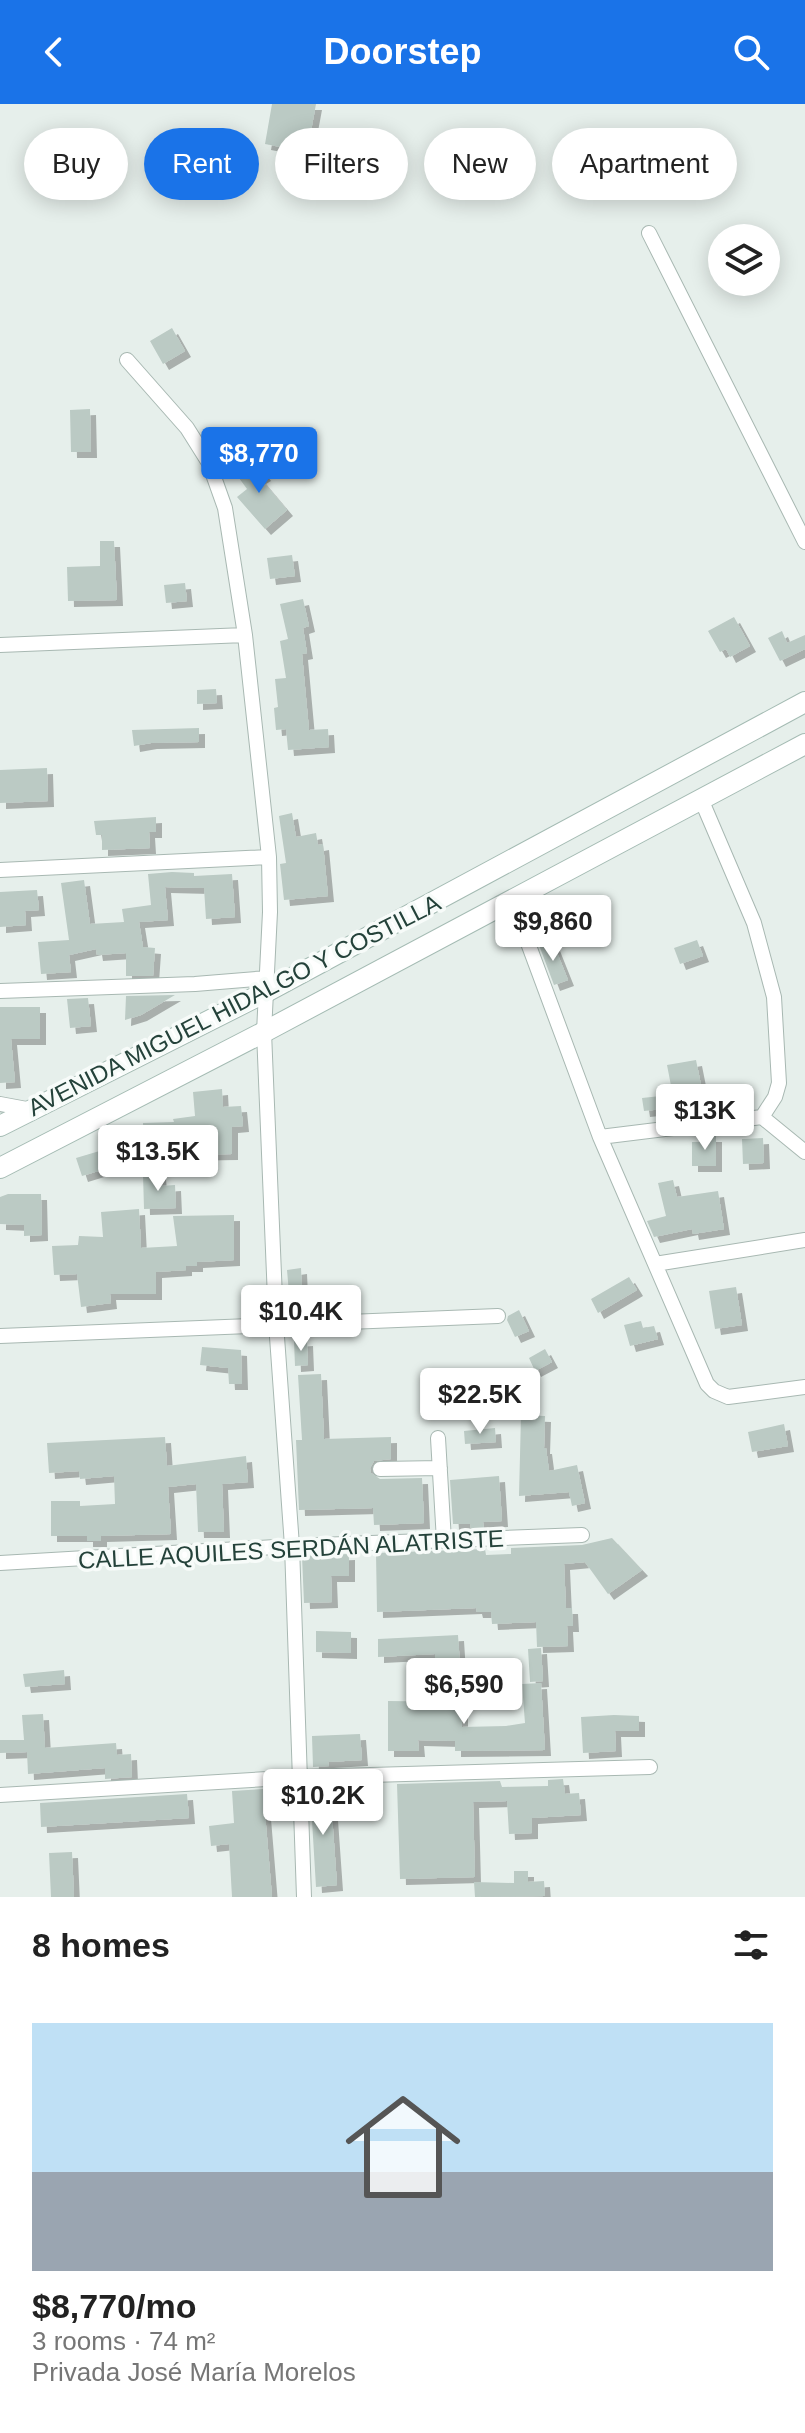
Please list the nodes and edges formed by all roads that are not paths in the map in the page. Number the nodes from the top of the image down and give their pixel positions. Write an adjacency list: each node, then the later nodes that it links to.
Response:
1 (649, 233): 3 (street)
2 (127, 360): 4 (street)
3 (805, 542)
4 (245, 635): 5 (street); 9 (street)
5 (0, 645)
6 (805, 702): 12 (main road, AVENIDA MIGUEL HIDALGO Y COSTILLA)
7 (805, 744): 8 (main road, AVENIDA MIGUEL HIDALGO Y COSTILLA)
8 (701, 799): 11 (main road, AVENIDA MIGUEL HIDALGO Y COSTILLA); 17 (street)
9 (269, 857): 10 (street); 12 (street)
10 (0, 870)
11 (512, 900): 14 (main road, AVENIDA MIGUEL HIDALGO Y COSTILLA); 19 (street)
12 (266, 985): 13 (street); 14 (street); 16 (main road, AVENIDA MIGUEL HIDALGO Y COSTILLA)
13 (0, 991)
14 (264, 1032): 21 (main road, AVENIDA MIGUEL HIDALGO Y COSTILLA); 25 (street)
15 (0, 1104): 16 (street)
16 (32, 1110): 18 (main road, AVENIDA MIGUEL HIDALGO Y COSTILLA)
17 (762, 1117): 19 (street); 20 (street)
18 (0, 1126)
19 (600, 1137): 23 (street)
20 (805, 1152)
21 (0, 1168)
22 (805, 1240): 23 (street)
23 (655, 1264): 27 (street)
24 (498, 1316): 25 (street)
25 (276, 1323): 26 (street); 33 (street)
26 (0, 1336)
27 (805, 1387)
28 (438, 1438): 29 (street)
29 (440, 1468): 30 (street); 32 (street)
30 (380, 1469)
31 (582, 1535): 32 (street, CALLE AQUILES SERDÁN ALATRISTE)
32 (444, 1541): 33 (street, CALLE AQUILES SERDÁN ALATRISTE)
33 (292, 1546): 34 (street, CALLE AQUILES SERDÁN ALATRISTE); 36 (street)
34 (0, 1563)
35 (650, 1767): 36 (street)
36 (301, 1777): 37 (street); 38 (street)
37 (0, 1795)
38 (304, 1897)

